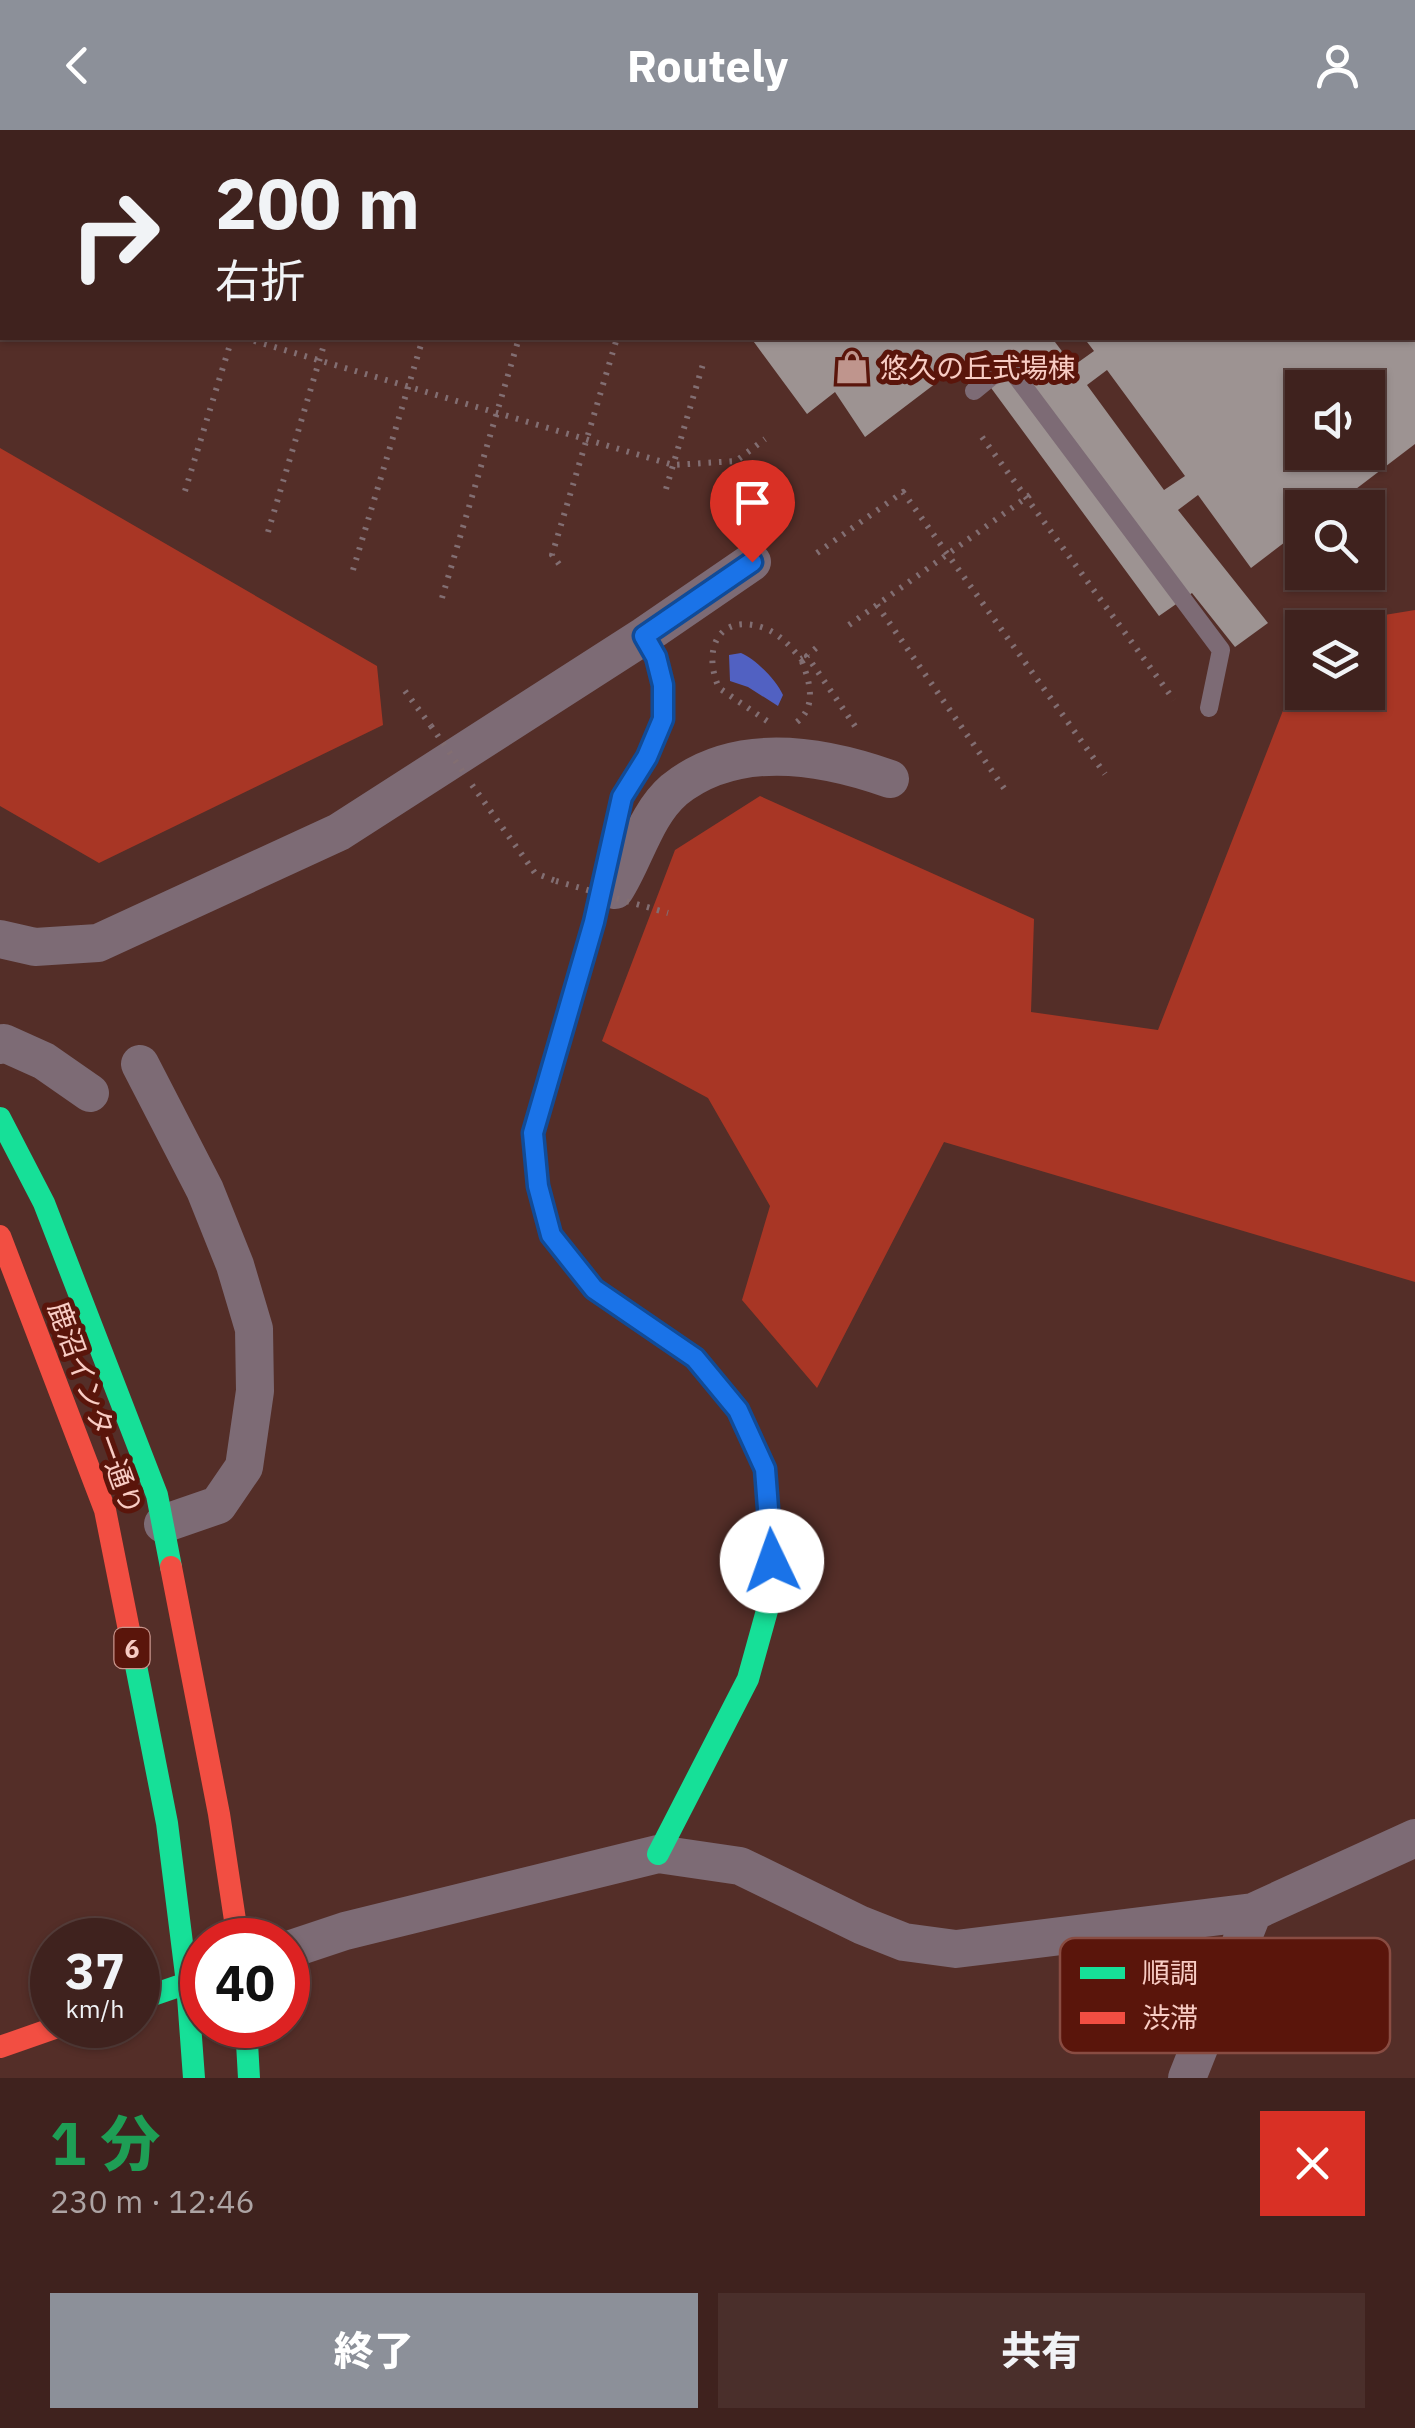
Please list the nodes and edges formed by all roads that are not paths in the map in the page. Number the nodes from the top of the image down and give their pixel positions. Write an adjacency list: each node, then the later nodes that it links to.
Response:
1 (974, 391): 4 (lane)
2 (752, 562): 3 (street)
3 (644, 636): 6 (main road); 7 (street)
4 (1210, 708)
5 (890, 780): 6 (street)
6 (594, 922): 15 (main road)
7 (0, 939)
8 (0, 1045): 10 (street)
9 (140, 1064): 13 (street)
10 (90, 1094)
11 (0, 1118): 13 (main road, 鹿沼インター通り / 6)
12 (0, 1236): 17 (main road, 鹿沼インター通り / 6)
13 (163, 1524): 18 (main road, 鹿沼インター通り / 6)
14 (1415, 1838): 16 (street)
15 (658, 1854): 16 (street); 20 (street)
16 (1253, 1912): 19 (street)
17 (184, 1918)
18 (235, 1918)
19 (1243, 1938)
20 (310, 1943)
21 (30, 2037): 22 (main road)
22 (0, 2047)
23 (194, 2048): 26 (main road, 鹿沼インター通り / 6)
24 (247, 2048): 27 (main road)
25 (1197, 2053): 28 (street)
26 (194, 2078)
27 (249, 2078)
28 (1187, 2078)

